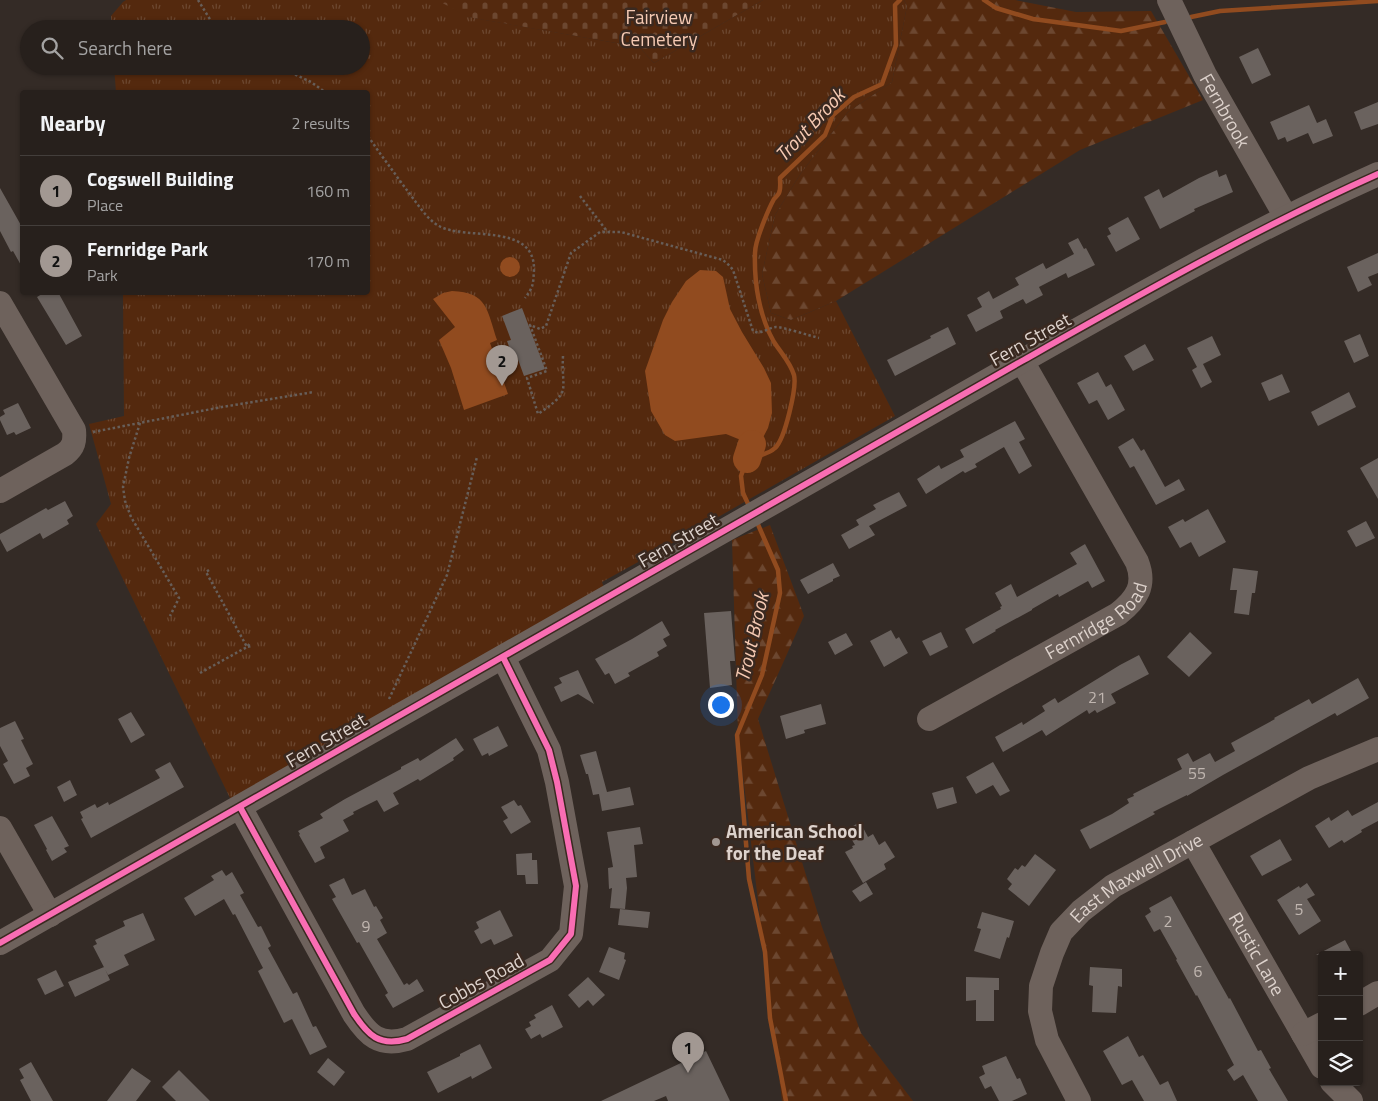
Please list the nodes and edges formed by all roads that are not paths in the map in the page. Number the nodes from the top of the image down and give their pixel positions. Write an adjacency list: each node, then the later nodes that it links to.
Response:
1 (1169, 0): 3 (street, Fernbrook)
2 (1378, 174): 3 (street, Fern Street)
3 (1286, 217): 5 (street, Fern Street)
4 (0, 303): 6 (street)
5 (1022, 361): 7 (street, Fern Street); 8 (street, Fernridge Road)
6 (0, 491)
7 (503, 657): 10 (street, Fern Street); 10 (street, Cobbs Road)
8 (929, 719)
9 (1378, 750): 12 (street, East Maxwell Drive)
10 (240, 807): 13 (street, Fern Street)
11 (0, 828): 13 (street)
12 (1193, 842): 17 (street, Rustic Lane); 20 (street, East Maxwell Drive)
13 (50, 915): 14 (street, Fern Street)
14 (0, 943)
15 (1378, 993): 16 (street)
16 (1363, 1002)
17 (1312, 1029): 18 (street, Rustic Lane)
18 (1318, 1052)
19 (1336, 1086): 21 (street)
20 (1079, 1101)
21 (1352, 1101)

